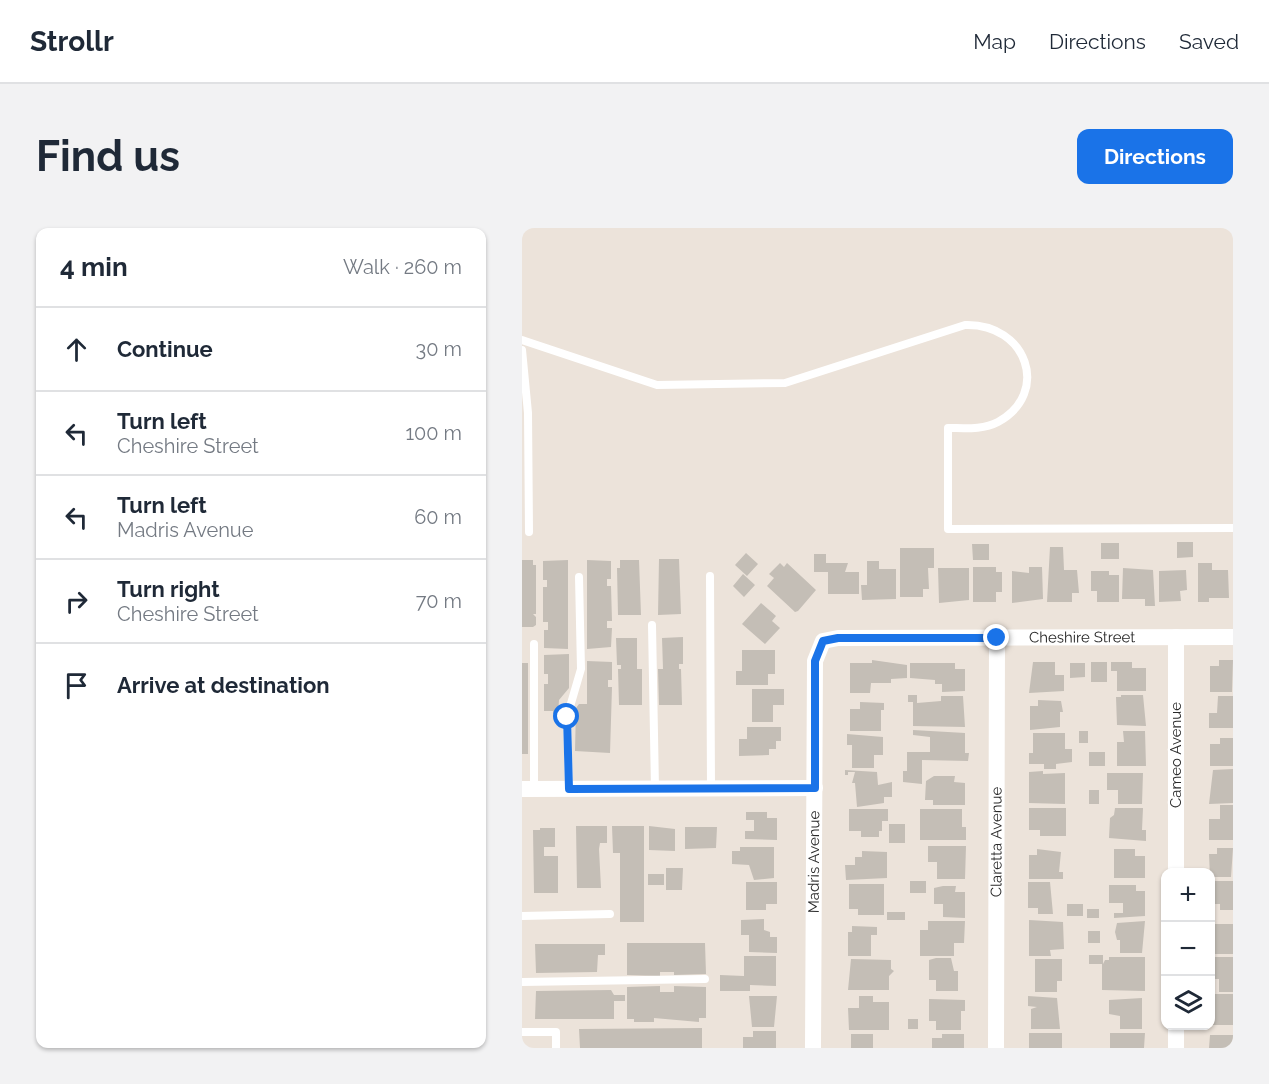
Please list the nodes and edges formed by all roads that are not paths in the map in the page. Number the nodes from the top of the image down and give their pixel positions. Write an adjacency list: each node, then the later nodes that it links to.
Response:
1 (522, 340): 3 (lane)
2 (522, 350): 4 (lane)
3 (1233, 528)
4 (529, 532)
5 (710, 576): 17 (lane)
6 (579, 577): 15 (lane)
7 (652, 626): 16 (lane)
8 (1176, 637): 9 (street, Cheshire Street); 10 (street, Cheshire Street); 18 (street, Cameo Avenue)
9 (1233, 637)
10 (997, 638): 11 (street, Cheshire Street); 27 (street, Claretta Avenue)
11 (823, 641): 13 (street, Madris Avenue)
12 (534, 644): 14 (lane)
13 (815, 788): 17 (street); 26 (street, Madris Avenue)
14 (528, 789): 15 (street)
15 (569, 789): 16 (street)
16 (655, 789): 17 (street)
17 (711, 789)
18 (1176, 868)
19 (610, 914): 20 (lane)
20 (522, 916)
21 (705, 979): 22 (lane)
22 (522, 982)
23 (1176, 1030): 28 (street)
24 (522, 1032): 25 (lane)
25 (556, 1048)
26 (813, 1048)
27 (996, 1048)
28 (1176, 1048)

